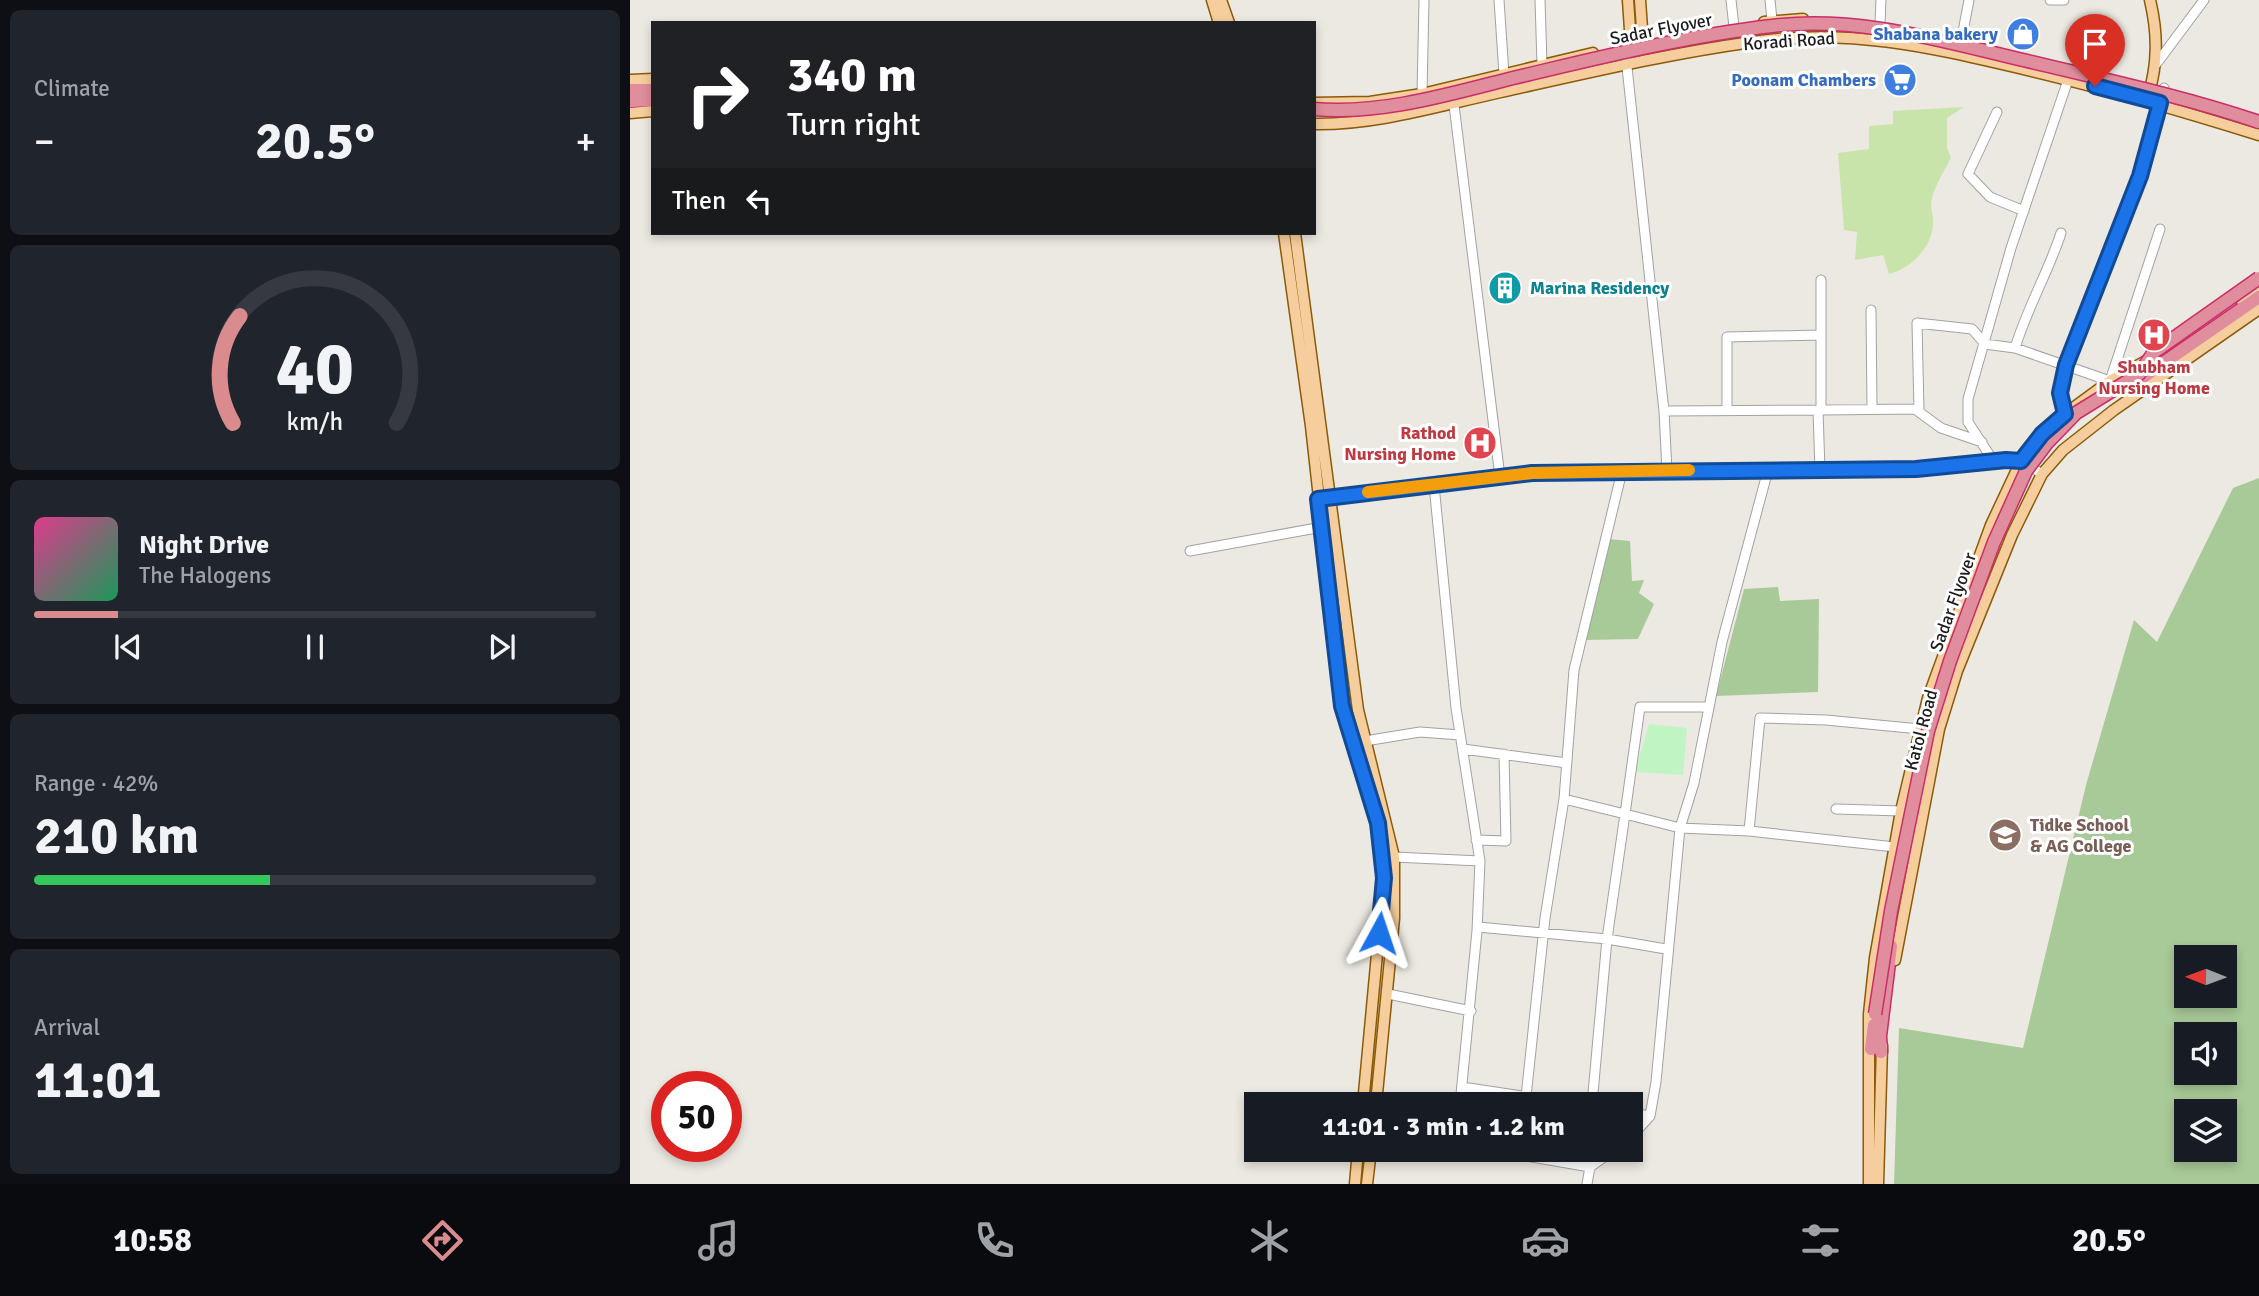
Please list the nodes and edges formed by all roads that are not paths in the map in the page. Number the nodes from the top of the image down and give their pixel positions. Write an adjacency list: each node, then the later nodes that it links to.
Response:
1 (1212, 0): 16 (main road)
2 (1221, 0): 18 (main road)
3 (1424, 0): 37 (street)
4 (1499, 0): 28 (street)
5 (1540, 0): 25 (street)
6 (1628, 0): 23 (main road)
7 (1640, 0): 22 (main road)
8 (1731, 0): 20 (street)
9 (1770, 0): 17 (street)
10 (1881, 0): 19 (street)
11 (1969, 0): 21 (street)
12 (2050, 0): 13 (street)
13 (2064, 0)
14 (2150, 0): 24 (main road)
15 (2204, 0): 24 (street)
16 (1217, 19)
17 (1772, 20): 19 (main road, Koradi Road); 20 (main road, Koradi Road)
18 (1228, 21)
19 (1880, 23): 21 (main road, Koradi Road)
20 (1734, 27): 22 (main road, Koradi Road)
21 (1961, 42): 27 (main road, Koradi Road)
22 (1643, 43): 23 (main road, Koradi Road)
23 (1628, 46): 25 (main road, Koradi Road); 26 (street)
24 (2157, 63): 32 (main road)
25 (1542, 64): 28 (main road, Koradi Road)
26 (1626, 66): 31 (main road, Koradi Road); 42 (main road, Koradi Road); 71 (street)
27 (2072, 66): 31 (street); 32 (main road, Koradi Road)
28 (1504, 74): 33 (main road, Koradi Road)
29 (651, 79): 30 (main road)
30 (630, 80)
31 (2069, 80): 39 (main road, Koradi Road); 52 (street)
32 (2152, 85): 34 (main road, Koradi Road); 39 (main road)
33 (1452, 87): 37 (main road, Koradi Road); 42 (street)
34 (2164, 88): 43 (street); 48 (main road, Koradi Road)
35 (651, 89): 36 (highway)
36 (630, 90)
37 (1422, 94): 41 (main road, Koradi Road)
38 (651, 100): 40 (highway)
39 (2147, 100): 43 (main road, Koradi Road)
40 (630, 102)
41 (1316, 103)
42 (1453, 103): 49 (main road, Koradi Road); 82 (street)
43 (2160, 103): 51 (main road, Koradi Road); 66 (street)
44 (1316, 109): 48 (highway, Sadar Flyover, bridge)
45 (651, 111): 47 (main road)
46 (1997, 112): 52 (street)
47 (630, 113)
48 (2259, 122): 50 (highway, Sadar Flyover, bridge)
49 (1316, 123)
50 (1316, 123)
51 (2259, 135)
52 (2024, 211): 64 (street)
53 (2160, 229): 67 (street)
54 (2061, 233): 65 (street)
55 (1284, 235): 84 (main road)
56 (1295, 235): 84 (main road)
57 (2259, 278): 110 (highway, Sadar Flyover, bridge)
58 (1821, 280): 63 (street)
59 (2259, 286): 67 (main road, Katol Road)
60 (2259, 297): 110 (highway, Sadar Flyover, bridge)
61 (2259, 309): 81 (main road, Katol Road)
62 (1871, 310): 68 (street)
63 (1821, 335): 69 (street); 70 (street)
64 (1985, 344): 65 (street); 72 (street); 74 (street)
65 (2015, 348): 66 (street)
66 (2066, 365): 67 (street); 73 (street)
67 (2110, 381): 73 (main road, Katol Road)
68 (1872, 409): 70 (street); 72 (street)
69 (1727, 410): 70 (street); 71 (street)
70 (1820, 410): 80 (street)
71 (1664, 411): 79 (street)
72 (1919, 411): 74 (street)
73 (2065, 414): 76 (main road, Katol Road)
74 (1982, 442): 75 (street)
75 (1994, 461): 76 (street); 80 (street)
76 (2021, 461): 81 (street); 88 (main road, Katol Road)
77 (1768, 470): 79 (street); 80 (street); 87 (street)
78 (1622, 471): 79 (street); 82 (street); 93 (street)
79 (1667, 471)
80 (1820, 471)
81 (2042, 474): 111 (main road, Katol Road)
82 (1500, 477): 83 (street)
83 (1434, 485): 84 (street); 89 (street)
84 (1323, 498): 85 (main road); 90 (main road)
85 (1322, 527): 86 (street); 113 (main road)
86 (1190, 551)
87 (1707, 707): 97 (street); 98 (street)
88 (1920, 729): 96 (main road, Katol Road); 99 (street)
89 (1460, 735): 90 (street); 91 (street)
90 (1365, 741): 102 (main road)
91 (1462, 749): 92 (street); 100 (street)
92 (1504, 754): 93 (street); 100 (street)
93 (1567, 763): 94 (street)
94 (1564, 799): 97 (street); 105 (street)
95 (1836, 809): 96 (street)
96 (1901, 811): 101 (main road, Katol Road)
97 (1625, 814): 98 (street); 106 (street)
98 (1680, 828): 99 (street); 107 (street)
99 (1749, 831): 101 (street)
100 (1476, 840): 103 (street)
101 (1895, 846): 111 (main road, Katol Road)
102 (1394, 857): 103 (street); 108 (main road)
103 (1480, 861): 104 (street)
104 (1478, 927): 105 (street); 109 (street)
105 (1545, 935): 106 (street); 117 (street)
106 (1607, 939): 107 (street); 118 (street)
107 (1667, 949): 120 (street)
108 (1388, 994): 109 (street); 114 (main road)
109 (1471, 1011): 112 (street)
110 (1879, 1014): 111 (highway, Sadar Flyover)
111 (1876, 1051): 130 (main road, Katol Road); 131 (main road, Katol Road)
112 (1462, 1087): 115 (street); 116 (street)
113 (1364, 1092)
114 (1377, 1092)
115 (1461, 1092)
116 (1494, 1092)
117 (1527, 1092)
118 (1593, 1092)
119 (1643, 1115): 120 (street)
120 (1650, 1116): 121 (street)
121 (1643, 1124)
122 (1357, 1162): 127 (main road)
123 (1370, 1162): 128 (main road)
124 (1561, 1162): 126 (street)
125 (1597, 1162): 126 (street)
126 (1590, 1167): 129 (street)
127 (1355, 1184)
128 (1367, 1184)
129 (1587, 1184)
130 (1869, 1184)
131 (1878, 1184)

